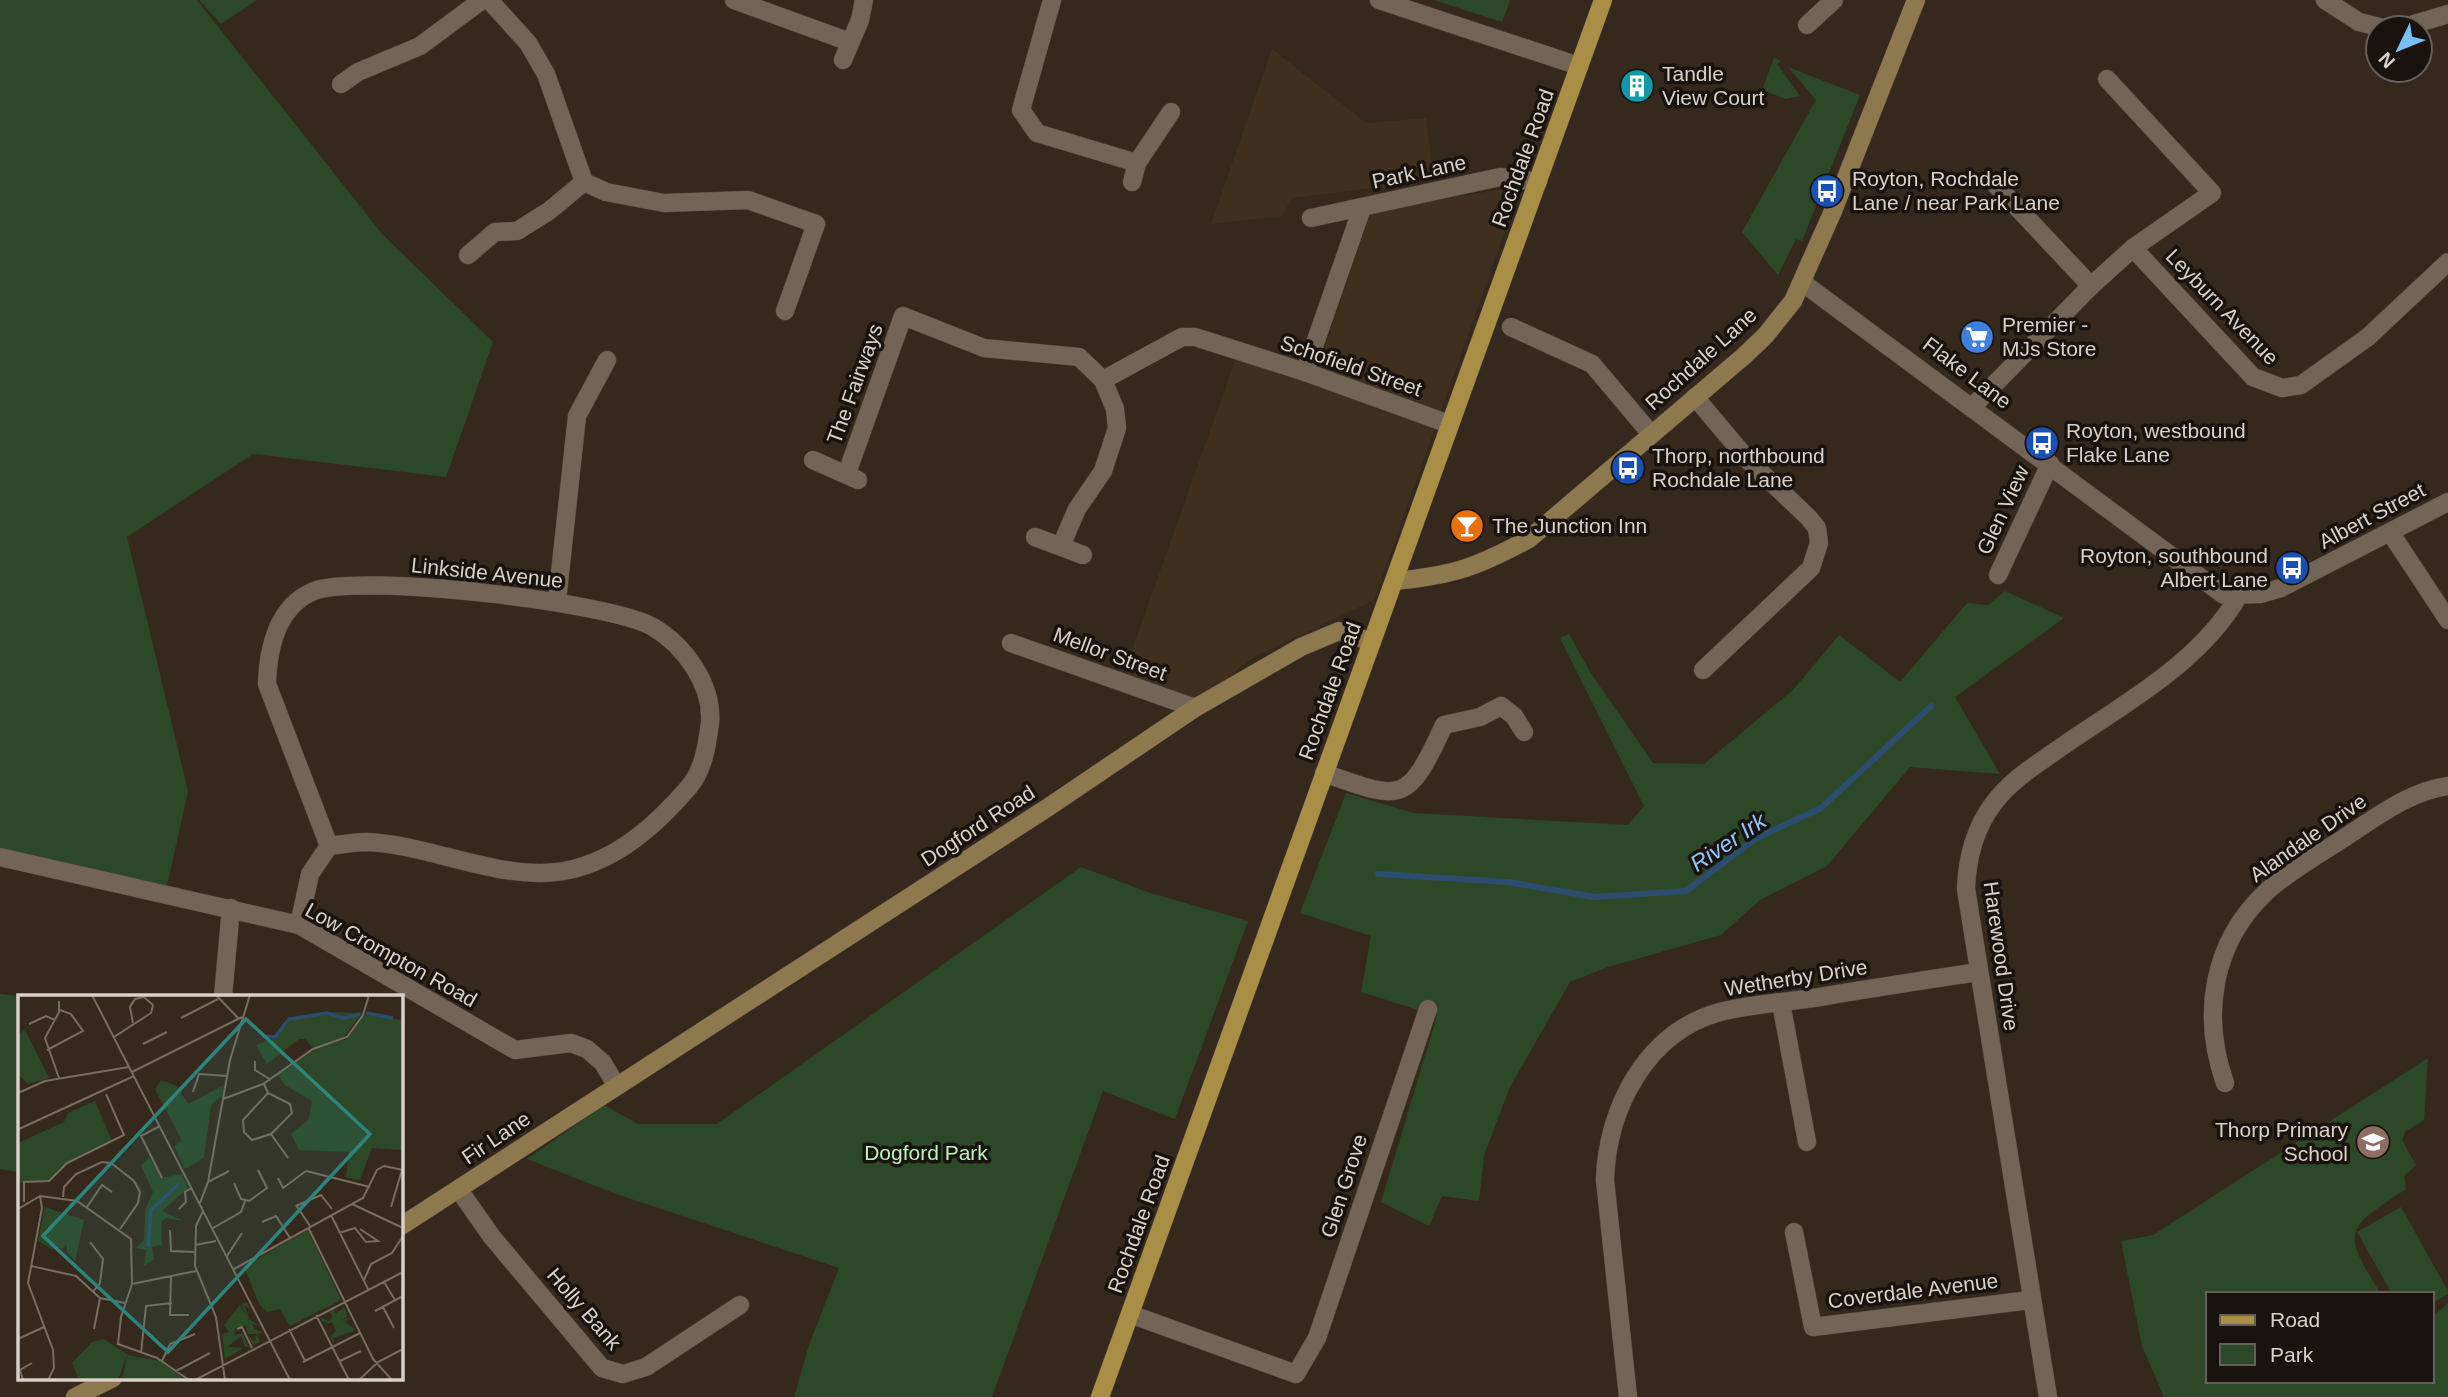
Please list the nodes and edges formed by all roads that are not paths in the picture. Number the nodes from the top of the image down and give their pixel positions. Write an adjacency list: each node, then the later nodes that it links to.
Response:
1 (482, 0): 17 (street)
2 (489, 0): 20 (street)
3 (734, 0): 13 (street)
4 (864, 0): 13 (street)
5 (1052, 0): 19 (street)
6 (1379, 0): 15 (street)
7 (1603, 0): 15 (main road, Rochdale Road)
8 (1834, 0): 12 (street)
9 (1916, 0): 29 (street, Rochdale Lane)
10 (2325, 0): 11 (street)
11 (2364, 23)
12 (1807, 25)
13 (850, 42): 14 (street)
14 (843, 60)
15 (1579, 66): 22 (main road, Rochdale Road)
16 (2107, 79): 26 (street)
17 (341, 85)
18 (1171, 112): 19 (street)
19 (1137, 163): 21 (street)
20 (584, 182): 27 (street); 31 (street)
21 (1132, 182)
22 (1538, 182): 24 (street, Park Lane); 38 (main road, Rochdale Road)
23 (1996, 185): 30 (street)
24 (1363, 208): 25 (street, Park Lane); 34 (street)
25 (1311, 218)
26 (2133, 248): 28 (street, Leyburn Avenue); 30 (street)
27 (468, 254)
28 (2448, 262)
29 (1803, 283): 36 (street, Rochdale Lane); 37 (street, Flake Lane)
30 (2091, 286): 37 (street)
31 (785, 311)
32 (1511, 327): 39 (street)
33 (607, 360): 50 (street)
34 (1305, 372): 35 (street, Schofield Street); 38 (street, Schofield Street)
35 (1103, 380): 40 (street, The Fairways); 45 (street, The Fairways)
36 (1695, 397): 39 (street, Rochdale Lane); 54 (street)
37 (1973, 406): 41 (street, Flake Lane)
38 (1449, 424): 48 (main road, Rochdale Road)
39 (1651, 434): 48 (street, Rochdale Lane)
40 (813, 460)
41 (2050, 464): 47 (street, Glen View); 49 (street, Flake Lane)
42 (2448, 502): 43 (street, Albert Street)
43 (2390, 532): 49 (street, Albert Street); 51 (street)
44 (1035, 537): 45 (street)
45 (1061, 546): 46 (street)
46 (1083, 555)
47 (1998, 575)
48 (1395, 581): 52 (main road, Rochdale Road)
49 (2238, 597): 63 (street, Harewood Drive)
50 (557, 601): 59 (street, Linkside Avenue); 59 (street, Linkside Avenue)
51 (2448, 620)
52 (1372, 642): 55 (street, Dogford Road); 57 (main road, Rochdale Road)
53 (1011, 643): 55 (street, Mellor Street)
54 (1703, 670)
55 (1195, 708): 68 (street, Dogford Road)
56 (1524, 732): 57 (street)
57 (1324, 774): 75 (main road, Rochdale Road)
58 (2448, 786): 67 (street, Alandale Drive)
59 (329, 846): 62 (street)
60 (0, 857): 61 (street, Low Crompton Road)
61 (231, 908): 62 (street, Low Crompton Road); 64 (street)
62 (299, 925): 68 (street, Low Crompton Road)
63 (1978, 972): 65 (street, Wetherby Drive); 73 (street, Harewood Drive)
64 (223, 995)
65 (1781, 1003): 69 (street); 79 (street, Wetherby Drive)
66 (1428, 1009): 75 (street, Glen Grove)
67 (2225, 1083)
68 (616, 1085): 70 (street, Fir Lane)
69 (1807, 1142)
70 (459, 1190): 71 (street, Fir Lane); 74 (street, Holly Bank)
71 (402, 1225)
72 (1794, 1232): 73 (street, Coverdale Avenue)
73 (2030, 1300): 80 (street, Harewood Drive)
74 (740, 1305)
75 (1130, 1314): 78 (main road, Rochdale Road)
76 (109, 1380): 77 (street)
77 (75, 1397)
78 (1100, 1397)
79 (1628, 1397)
80 (2048, 1397)

